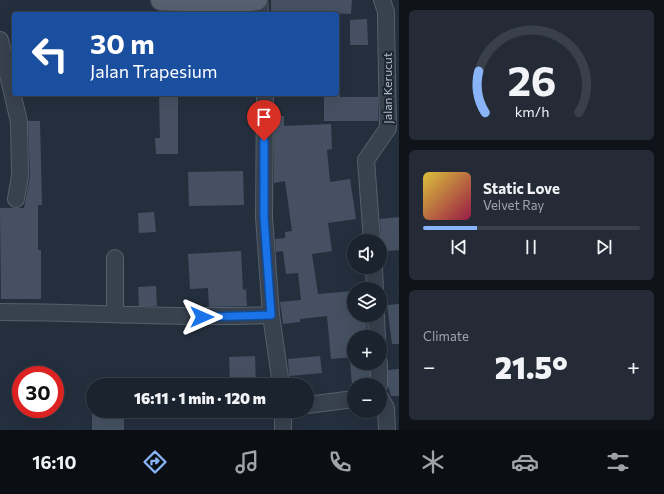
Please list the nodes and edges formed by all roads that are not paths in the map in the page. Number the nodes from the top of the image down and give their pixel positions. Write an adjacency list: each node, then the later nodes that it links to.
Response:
1 (161, 0): 4 (main road)
2 (258, 0): 4 (main road); 5 (street)
3 (382, 0): 10 (street, Jalan Kerucut)
4 (211, 1)
5 (260, 12)
6 (0, 40): 7 (street)
7 (12, 92)
8 (13, 96): 11 (street)
9 (265, 96): 16 (street)
10 (393, 125): 12 (street, Jalan Kerucut)
11 (16, 199)
12 (371, 234)
13 (115, 258): 15 (street)
14 (0, 312): 15 (street)
15 (115, 314): 16 (street)
16 (271, 315): 17 (street)
17 (280, 378)
18 (347, 400): 19 (street)
19 (314, 404)
20 (388, 404): 23 (street)
21 (283, 418): 22 (street)
22 (283, 430)
23 (387, 430)

